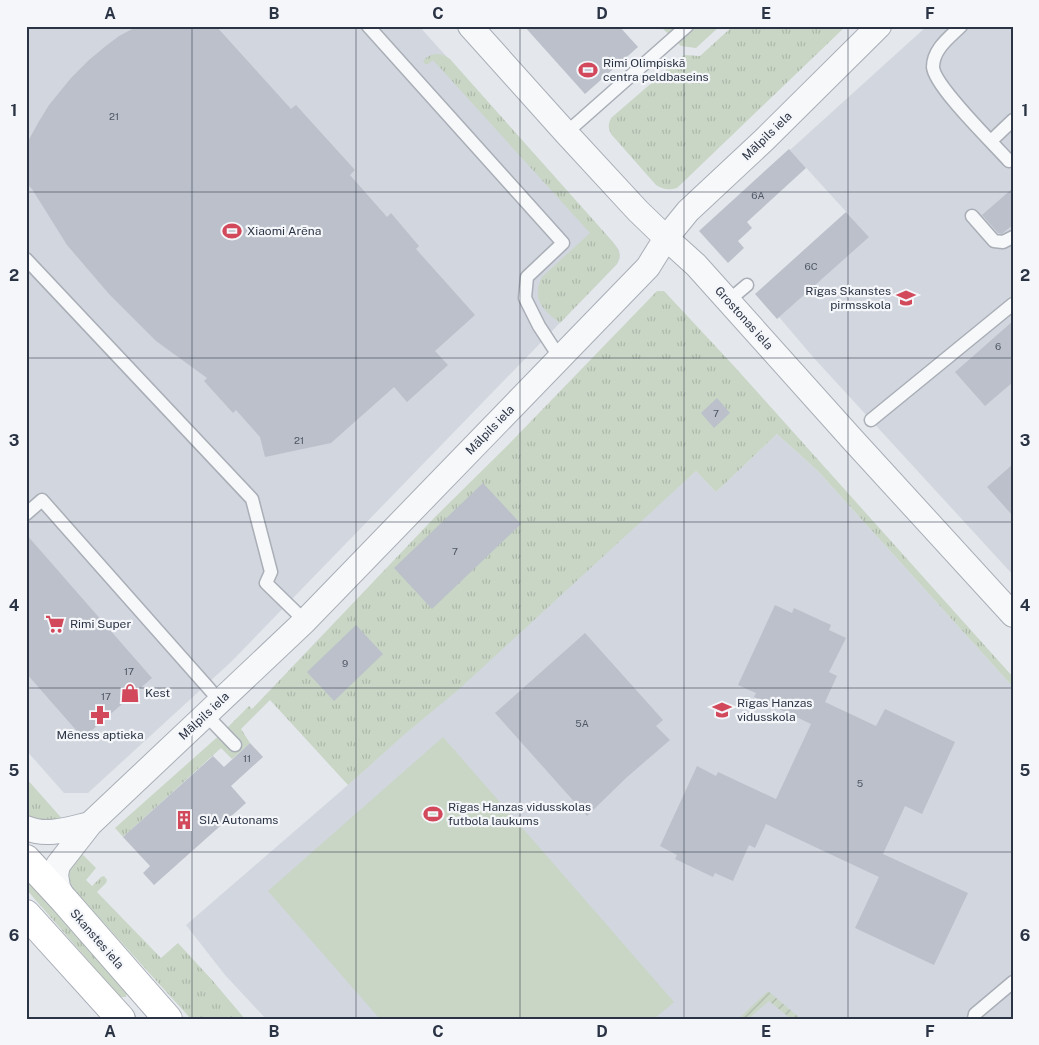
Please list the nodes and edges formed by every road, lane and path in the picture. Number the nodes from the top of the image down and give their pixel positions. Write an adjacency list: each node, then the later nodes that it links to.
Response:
1 (368, 26): 17 (lane)
2 (470, 26): 7 (street, Grostonas iela)
3 (687, 26): 7 (lane)
4 (879, 26): 11 (street, Mālpils iela)
5 (961, 26): 8 (lane)
6 (1013, 120): 8 (lane)
7 (566, 133): 11 (street, Grostonas iela)
8 (991, 141): 9 (lane)
9 (1009, 161)
10 (972, 216): 12 (lane)
11 (666, 238): 15 (street, Grostonas iela); 17 (street, Mālpils iela)
12 (1012, 239)
13 (26, 259): 21 (lane)
14 (747, 285): 15 (lane)
15 (728, 301): 20 (street, Grostonas iela)
16 (1013, 304): 18 (lane)
17 (560, 358): 21 (street, Mālpils iela)
18 (871, 420)
19 (26, 514): 22 (lane)
20 (1013, 615)
21 (305, 621): 22 (street, Mālpils iela)
22 (212, 708): 23 (lane); 24 (street, Mālpils iela)
23 (235, 745)
24 (90, 824): 25 (street, Mālpils iela); 27 (street, Mālpils iela)
25 (26, 828)
26 (26, 859): 27 (main road, Skanstes iela)
27 (64, 900): 30 (main road, Skanstes iela)
28 (26, 914): 31 (main road)
29 (1013, 982): 32 (lane)
30 (153, 1014)
31 (121, 1019)
32 (974, 1019)

